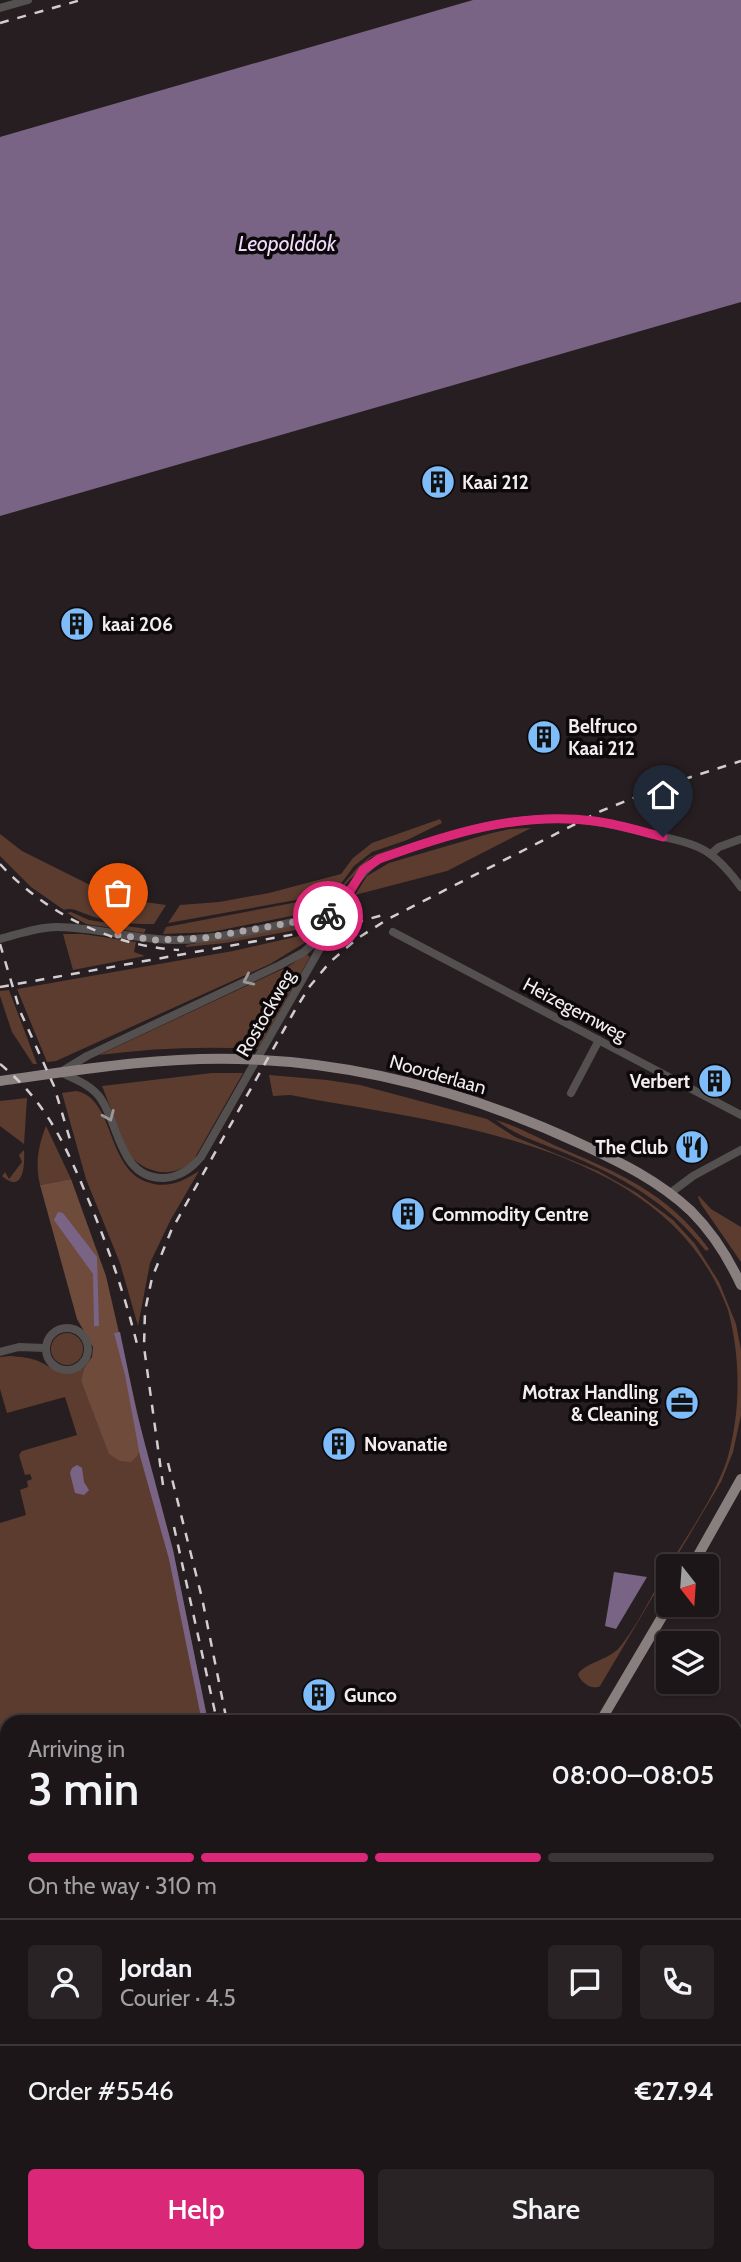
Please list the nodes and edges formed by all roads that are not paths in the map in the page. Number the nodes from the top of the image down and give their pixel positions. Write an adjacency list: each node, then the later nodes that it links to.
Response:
1 (28, 0): 2 (street)
2 (0, 8)
3 (741, 839): 4 (street)
4 (712, 853): 5 (street); 6 (street, Rostockweg)
5 (741, 887)
6 (333, 919): 7 (street, Rostockweg); 9 (street)
7 (326, 931): 11 (street, Noorderlaan, one-way to 11); 11 (street, Rostockweg, one-way to 7)
8 (393, 932): 10 (street, Heizegemweg)
9 (0, 939)
10 (599, 1040): 13 (street); 14 (street, Heizegemweg)
11 (60, 1072): 12 (main road, Noorderlaan); 16 (main road, Noorderlaan)
12 (0, 1081)
13 (571, 1093)
14 (741, 1115)
15 (741, 1150): 16 (street)
16 (669, 1194): 17 (main road, Noorderlaan)
17 (741, 1285)
18 (45, 1348): 18 (street); 19 (street)
19 (0, 1352)
20 (741, 1479): 21 (main road)
21 (699, 1554)
22 (662, 1617): 23 (main road)
23 (604, 1715)

